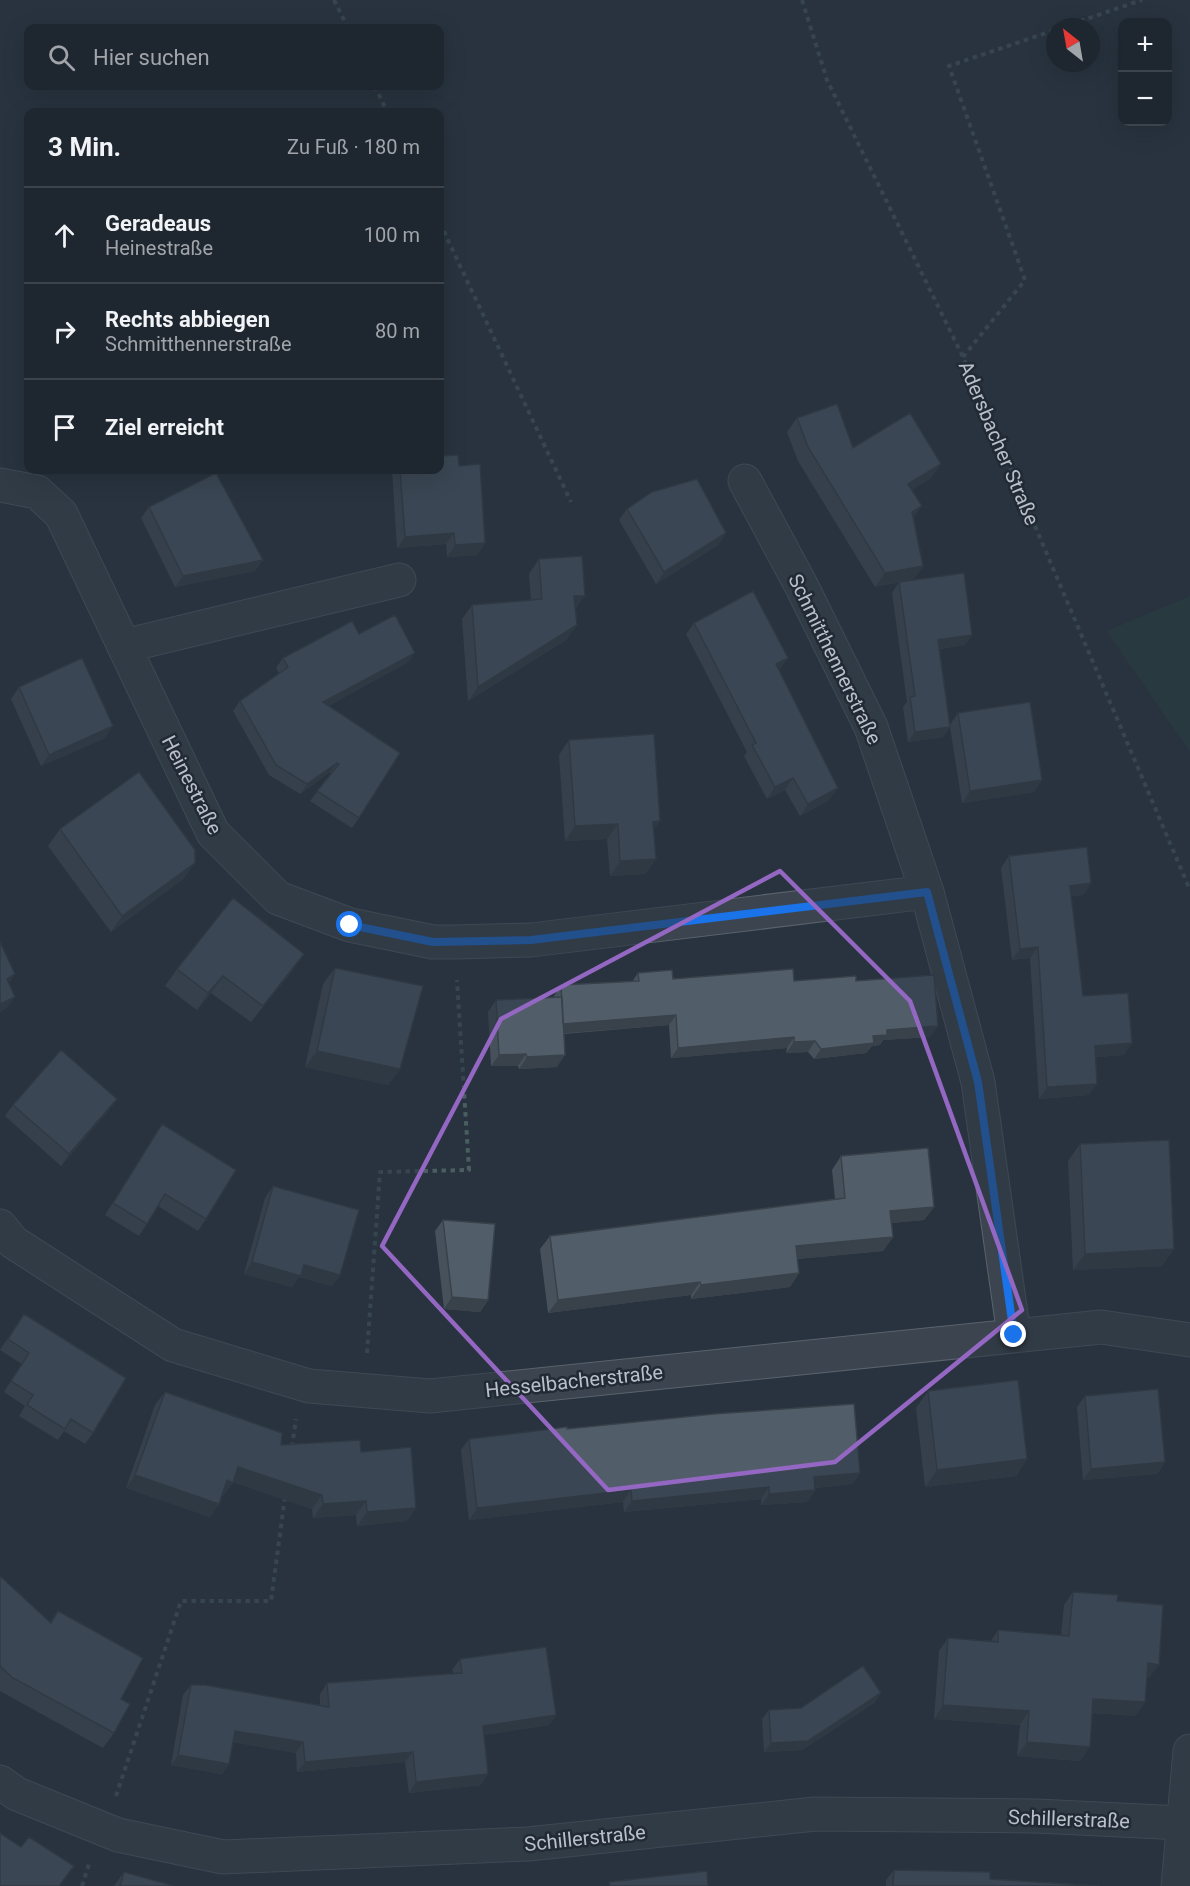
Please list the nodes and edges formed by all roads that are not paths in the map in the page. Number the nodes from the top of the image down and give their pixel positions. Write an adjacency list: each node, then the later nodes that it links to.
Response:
1 (745, 481): 5 (street, Schmitthennerstraße)
2 (0, 485): 4 (street, Heinestraße)
3 (399, 580): 4 (street)
4 (124, 646): 5 (street, Heinestraße)
5 (927, 892): 7 (street, Schmitthennerstraße)
6 (0, 1226): 7 (street, Hesselbacherstraße)
7 (1014, 1335): 8 (street, Hesselbacherstraße)
8 (1190, 1340)
9 (1190, 1751): 11 (street)
10 (0, 1782): 11 (street, Schillerstraße)
11 (1183, 1823): 12 (street)
12 (1178, 1886)

